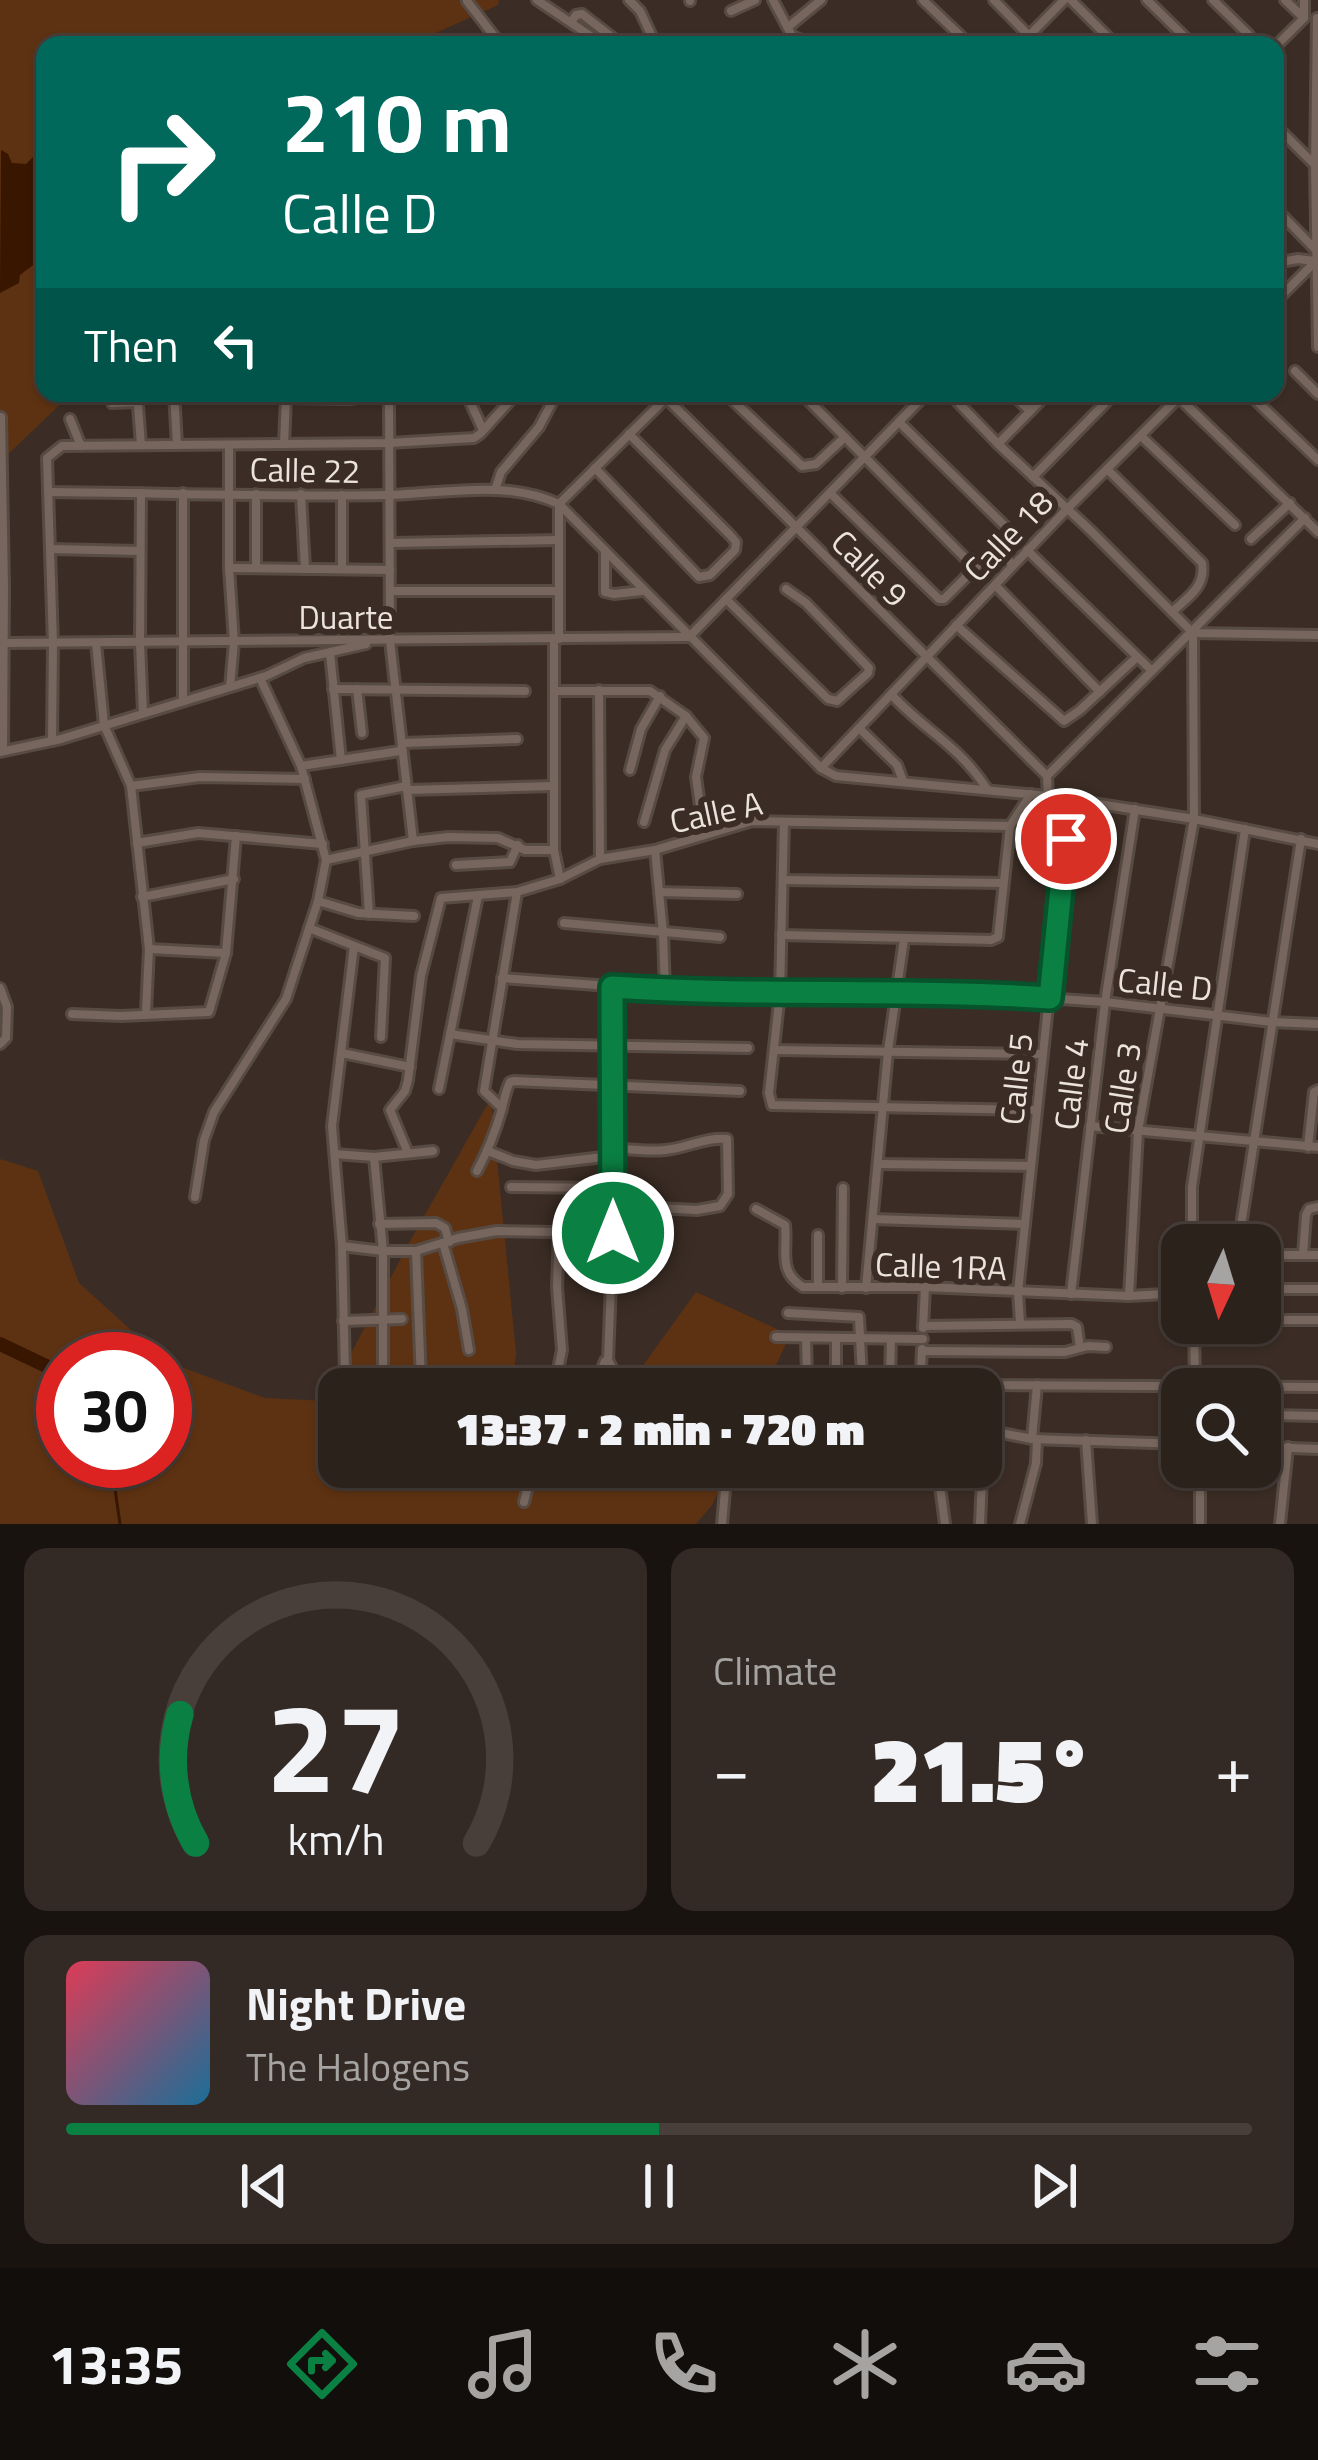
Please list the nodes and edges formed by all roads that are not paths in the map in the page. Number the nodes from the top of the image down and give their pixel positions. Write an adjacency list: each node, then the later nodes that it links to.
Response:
1 (537, 0): 17 (street)
2 (628, 0): 24 (street)
3 (754, 0): 14 (street)
4 (773, 0): 18 (street)
5 (821, 0): 18 (street)
6 (923, 0): 26 (street)
7 (994, 0): 27 (street)
8 (1068, 0): 27 (street); 28 (street)
9 (1147, 0): 29 (street)
10 (1213, 0): 30 (street)
11 (1285, 0): 15 (street)
12 (1304, 0): 15 (street)
13 (467, 2): 20 (street)
14 (731, 11)
15 (1304, 18): 16 (street); 31 (street)
16 (1317, 18): 32 (street)
17 (572, 21): 19 (street); 21 (street)
18 (788, 27): 25 (street)
19 (608, 32): 22 (street); 23 (street)
20 (494, 36)
21 (588, 36)
22 (604, 36)
23 (612, 36)
24 (652, 36)
25 (792, 36)
26 (961, 36)
27 (1029, 36)
28 (1106, 36)
29 (1183, 36)
30 (1248, 36)
31 (1284, 37)
32 (1317, 59): 34 (street)
33 (1284, 134): 34 (street)
34 (1315, 165): 35 (street)
35 (1317, 201): 37 (street)
36 (1284, 218): 37 (street)
37 (1317, 254): 38 (street); 39 (street); 40 (street)
38 (1284, 261)
39 (1284, 292)
40 (1317, 296): 41 (street)
41 (1318, 347)
42 (1295, 371): 43 (street)
43 (1318, 394)
44 (120, 402): 64 (street)
45 (137, 402): 79 (street)
46 (175, 402): 75 (street)
47 (286, 402): 74 (street)
48 (391, 402): 73 (street)
49 (470, 402): 69 (street)
50 (509, 402): 69 (street)
51 (552, 402): 86 (street)
52 (659, 402): 70 (street)
53 (673, 402): 101 (street, Calle 9)
54 (734, 402): 72 (street)
55 (810, 402): 72 (street)
56 (918, 402): 68 (street)
57 (957, 402): 77 (street)
58 (1020, 402): 65 (street)
59 (1039, 402): 65 (street)
60 (1106, 402): 84 (street)
61 (1172, 402): 71 (street, Calle 18)
62 (1185, 402): 96 (street)
63 (1258, 402): 81 (street)
64 (112, 404)
65 (1030, 411): 77 (street)
66 (1, 417): 85 (street)
67 (70, 419): 78 (street)
68 (899, 422): 80 (street); 107 (street)
69 (483, 431): 73 (street)
70 (629, 434): 82 (street); 82 (street)
71 (1141, 436): 83 (street, Calle 18); 100 (street)
72 (845, 437): 80 (street)
73 (389, 443): 74 (street); 95 (street)
74 (284, 444): 76 (street)
75 (177, 445): 76 (street); 79 (street)
76 (230, 445): 91 (street)
77 (998, 445): 84 (street)
78 (81, 446): 79 (street); 87 (street)
79 (141, 446)
80 (866, 456): 90 (street); 115 (street)
81 (1318, 460)
82 (595, 468): 97 (street)
83 (1107, 470): 98 (street, Calle 18); 125 (street)
84 (1033, 477): 98 (street)
85 (0, 483): 133 (street)
86 (495, 490): 95 (street, Calle 22); 97 (street, Calle 22)
87 (48, 492): 88 (street, Calle 22); 108 (street)
88 (141, 493): 89 (street, Calle 22); 110 (street)
89 (183, 493): 91 (street, Calle 22); 135 (street)
90 (830, 493): 101 (street); 115 (street)
91 (230, 494): 92 (street, Calle 22); 113 (street)
92 (256, 494): 93 (street, Calle 22); 114 (street)
93 (301, 494): 94 (street, Calle 22); 116 (street)
94 (342, 495): 95 (street, Calle 22); 117 (street)
95 (391, 495): 106 (street)
96 (1290, 503): 99 (street); 103 (street)
97 (559, 504): 104 (street); 111 (street)
98 (1067, 509): 109 (street, Calle 18); 125 (street)
99 (1306, 518): 102 (street); 127 (street)
100 (1235, 525)
101 (796, 528): 124 (street); 139 (street, Calle 9)
102 (1318, 529): 105 (street)
103 (1251, 539)
104 (557, 540): 106 (street); 122 (street)
105 (1318, 542)
106 (391, 543): 118 (street)
107 (995, 548): 112 (street); 115 (street)
108 (50, 549): 110 (street); 136 (street)
109 (1027, 550): 112 (street, Calle 18); 140 (street)
110 (140, 551): 134 (street)
111 (604, 551): 123 (street); 123 (street)
112 (1013, 565): 119 (street, Calle 18)
113 (229, 568): 114 (street); 132 (street)
114 (256, 568): 116 (street)
115 (975, 568)
116 (305, 569): 117 (street)
117 (342, 569): 118 (street)
118 (390, 570): 121 (street)
119 (995, 584): 126 (street, Calle 18); 150 (street)
120 (786, 589): 124 (street)
121 (390, 591): 122 (street); 131 (street)
122 (558, 591): 130 (street)
123 (644, 591): 129 (street)
124 (726, 599): 129 (street)
125 (1172, 612): 127 (street)
126 (956, 625): 139 (street, Calle 18); 150 (street)
127 (1193, 633): 128 (street); 141 (street); 178 (street, Calle 3)
128 (1318, 635)
129 (689, 638): 130 (street, Duarte); 165 (street)
130 (556, 639): 131 (street, Duarte); 149 (street)
131 (386, 641): 132 (street, Duarte); 138 (street); 146 (street)
132 (234, 642): 135 (street, Duarte); 143 (street)
133 (4, 643): 136 (street, Duarte); 162 (street)
134 (140, 643): 135 (street, Duarte); 137 (street, Duarte); 154 (street)
135 (185, 643): 153 (street)
136 (53, 644): 137 (street, Duarte); 160 (street)
137 (95, 644): 156 (street)
138 (331, 652): 142 (street); 144 (street)
139 (926, 657): 151 (street, Calle 18); 167 (street, Calle 9)
140 (1137, 657): 141 (street); 150 (street)
141 (1152, 671): 167 (street)
142 (260, 678): 143 (street); 164 (street)
143 (230, 687): 153 (street)
144 (333, 689): 145 (street); 163 (street)
145 (357, 689): 146 (street); 158 (street)
146 (396, 690): 148 (street); 161 (street)
147 (598, 690): 149 (street); 152 (street); 194 (street)
148 (525, 691)
149 (554, 691): 171 (street)
150 (1100, 692)
151 (891, 694): 157 (street, Calle 18); 173 (street)
152 (660, 696): 155 (street); 166 (street)
153 (183, 701): 154 (street)
154 (143, 713): 156 (street)
155 (686, 716): 179 (street); 183 (street)
156 (104, 725): 160 (street); 170 (street)
157 (859, 728): 165 (street, Calle 18); 169 (street)
158 (362, 733)
159 (517, 739): 161 (street)
160 (52, 741): 162 (street)
161 (403, 743): 163 (street); 172 (street)
162 (2, 752)
163 (341, 760): 164 (street)
164 (301, 766): 168 (street)
165 (820, 769): 169 (street)
166 (630, 770)
167 (1048, 776): 175 (street)
168 (305, 779): 170 (street); 188 (street)
169 (903, 781): 173 (street)
170 (130, 786): 187 (street)
171 (553, 786): 172 (street); 191 (street)
172 (407, 788): 186 (street); 193 (street)
173 (988, 790): 174 (street)
174 (1031, 794): 175 (street); 181 (street)
175 (1048, 796): 176 (street)
176 (1070, 800): 177 (street); 224 (street, Calle 5)
177 (1135, 809): 178 (street); 225 (street, Calle 4)
178 (1193, 819): 182 (street); 226 (street, Calle 3)
179 (644, 822)
180 (784, 822): 181 (street, Calle A); 183 (street, Calle A); 199 (street)
181 (1010, 826): 200 (street)
182 (1245, 829): 185 (street); 229 (street)
183 (704, 835): 192 (street, Calle A)
184 (236, 836): 187 (street); 188 (street); 197 (street)
185 (1301, 839): 189 (street); 230 (street)
186 (413, 841): 190 (street); 193 (street)
187 (137, 843): 205 (street)
188 (322, 844): 195 (street)
189 (1318, 844)
190 (518, 845): 191 (street); 196 (street)
191 (554, 850): 198 (street)
192 (655, 850): 194 (street, Calle A); 202 (street)
193 (366, 851): 195 (street); 207 (street)
194 (601, 859): 198 (street, Calle A)
195 (326, 860): 206 (street)
196 (456, 865)
197 (234, 878): 205 (street); 217 (street)
198 (560, 878): 201 (street, Calle A)
199 (784, 880): 200 (street); 212 (street)
200 (1003, 883): 214 (street)
201 (517, 892): 204 (street, Calle A); 218 (street)
202 (659, 892): 203 (street); 211 (street)
203 (737, 894)
204 (478, 896): 232 (street); 242 (street, Calle A)
205 (142, 897): 216 (street)
206 (318, 901): 207 (street); 210 (street)
207 (369, 914): 208 (street)
208 (414, 916)
209 (564, 923): 211 (street)
210 (309, 928): 215 (street); 267 (street)
211 (663, 933): 213 (street); 221 (street)
212 (782, 935): 214 (street); 222 (street)
213 (720, 937)
214 (904, 939): 223 (street)
215 (354, 946): 233 (street); 240 (street)
216 (149, 949): 217 (street); 227 (street)
217 (226, 952): 227 (street)
218 (502, 978): 219 (street, Calle D); 234 (street)
219 (612, 987): 221 (street, Calle D); 236 (street)
220 (0, 988): 235 (street)
221 (664, 990): 222 (street, Calle D)
222 (780, 993): 223 (street, Calle D); 238 (street)
223 (895, 994): 224 (street, Calle D); 239 (street)
224 (1050, 998): 225 (street, Calle D); 241 (street, Calle 5)
225 (1105, 1002): 226 (street, Calle D); 250 (street, Calle 4)
226 (1160, 1007): 229 (street, Calle D); 251 (street, Calle 3)
227 (146, 1012): 228 (street)
228 (72, 1014)
229 (1216, 1014): 230 (street, Calle D); 252 (street)
230 (1272, 1022): 231 (street, Calle D); 253 (street)
231 (1318, 1024)
232 (449, 1034): 234 (street); 244 (street)
233 (381, 1037)
234 (492, 1040): 236 (street); 248 (street)
235 (0, 1043)
236 (613, 1046): 237 (street); 243 (street)
237 (748, 1048)
238 (776, 1050): 239 (street); 247 (street)
239 (888, 1051): 241 (street); 247 (street)
240 (342, 1053): 242 (street); 259 (street)
241 (1042, 1054): 249 (street, Calle 5)
242 (410, 1066): 258 (street)
243 (614, 1087): 246 (street); 248 (street); 257 (street)
244 (439, 1089)
245 (1318, 1090): 254 (street)
246 (740, 1091)
247 (882, 1107): 249 (street); 261 (street)
248 (502, 1108): 256 (street)
249 (1037, 1110): 262 (street, Calle 5)
250 (1090, 1126): 251 (street); 293 (street, Calle 4)
251 (1138, 1131): 252 (street); 295 (street, Calle 3)
252 (1199, 1138): 253 (street); 274 (street)
253 (1253, 1143): 254 (street); 275 (street)
254 (1313, 1147)
255 (433, 1150): 258 (street)
256 (488, 1151): 257 (street); 263 (street)
257 (612, 1152): 265 (street); 268 (street)
258 (409, 1153): 260 (street)
259 (334, 1154): 260 (street); 280 (street)
260 (374, 1157): 272 (street)
261 (879, 1164): 262 (street); 271 (street)
262 (1031, 1166): 273 (street, Calle 5)
263 (477, 1171)
264 (512, 1187): 265 (street)
265 (613, 1188): 268 (street)
266 (843, 1188): 288 (street)
267 (195, 1197)
268 (614, 1206): 277 (street)
269 (1318, 1208): 284 (street)
270 (756, 1209): 287 (street)
271 (873, 1219): 273 (street); 289 (street)
272 (379, 1223): 279 (street); 281 (street)
273 (1025, 1224): 292 (street, Calle 5)
274 (1192, 1224)
275 (1241, 1224)
276 (559, 1232): 277 (street); 279 (street); 318 (street)
277 (613, 1233): 314 (street)
278 (818, 1235): 287 (street)
279 (446, 1243): 282 (street); 312 (street)
280 (342, 1246): 281 (street); 301 (street)
281 (383, 1251): 282 (street); 298 (street)
282 (416, 1251): 317 (street)
283 (1281, 1255): 284 (street)
284 (1303, 1255): 285 (street)
285 (1318, 1255)
286 (925, 1287): 289 (street, Calle 1RA); 292 (street, Calle 1RA); 303 (street)
287 (818, 1288): 288 (street, Calle 1RA)
288 (842, 1288): 289 (street, Calle 1RA)
289 (866, 1288)
290 (1281, 1289): 291 (street)
291 (1318, 1289)
292 (1018, 1292): 293 (street, Calle 1RA); 302 (street, Calle 5)
293 (1071, 1294): 295 (street, Calle 1RA)
294 (1161, 1294): 295 (street, Calle 1RA)
295 (1129, 1296)
296 (788, 1313): 307 (street)
297 (402, 1319): 298 (street)
298 (383, 1320): 301 (street); 316 (street)
299 (1281, 1320): 300 (street)
300 (1318, 1320)
301 (343, 1321): 315 (street)
302 (1020, 1324): 303 (street); 311 (street)
303 (923, 1326): 309 (street)
304 (776, 1337): 305 (street)
305 (806, 1338): 306 (street); 321 (street)
306 (836, 1338): 307 (street); 322 (street)
307 (862, 1338): 308 (street); 323 (street)
308 (891, 1339): 309 (street); 324 (street)
309 (923, 1339): 313 (street)
310 (1106, 1347): 311 (street)
311 (1080, 1348): 313 (street)
312 (470, 1350)
313 (922, 1351): 325 (street)
314 (608, 1360): 319 (street); 320 (street)
315 (345, 1368)
316 (383, 1368)
317 (421, 1368)
318 (558, 1368)
319 (602, 1368)
320 (612, 1368)
321 (807, 1368)
322 (836, 1368)
323 (862, 1368)
324 (890, 1368)
325 (921, 1368)
326 (1002, 1384): 327 (street)
327 (1037, 1385): 328 (street); 334 (street)
328 (1161, 1386)
329 (1281, 1386): 330 (street)
330 (1318, 1387)
331 (1281, 1415): 332 (street)
332 (1318, 1416)
333 (1002, 1433): 334 (street)
334 (1034, 1439): 335 (street); 349 (street)
335 (1086, 1439): 336 (street); 350 (street)
336 (1161, 1443)
337 (1281, 1448): 338 (street)
338 (1288, 1448): 339 (street); 352 (street)
339 (1318, 1449)
340 (528, 1488): 345 (street)
341 (726, 1488): 346 (street)
342 (940, 1488): 347 (street)
343 (981, 1488): 348 (street)
344 (1200, 1488): 351 (street)
345 (524, 1502)
346 (722, 1524)
347 (945, 1524)
348 (980, 1524)
349 (1020, 1524)
350 (1092, 1524)
351 (1200, 1524)
352 (1280, 1524)

